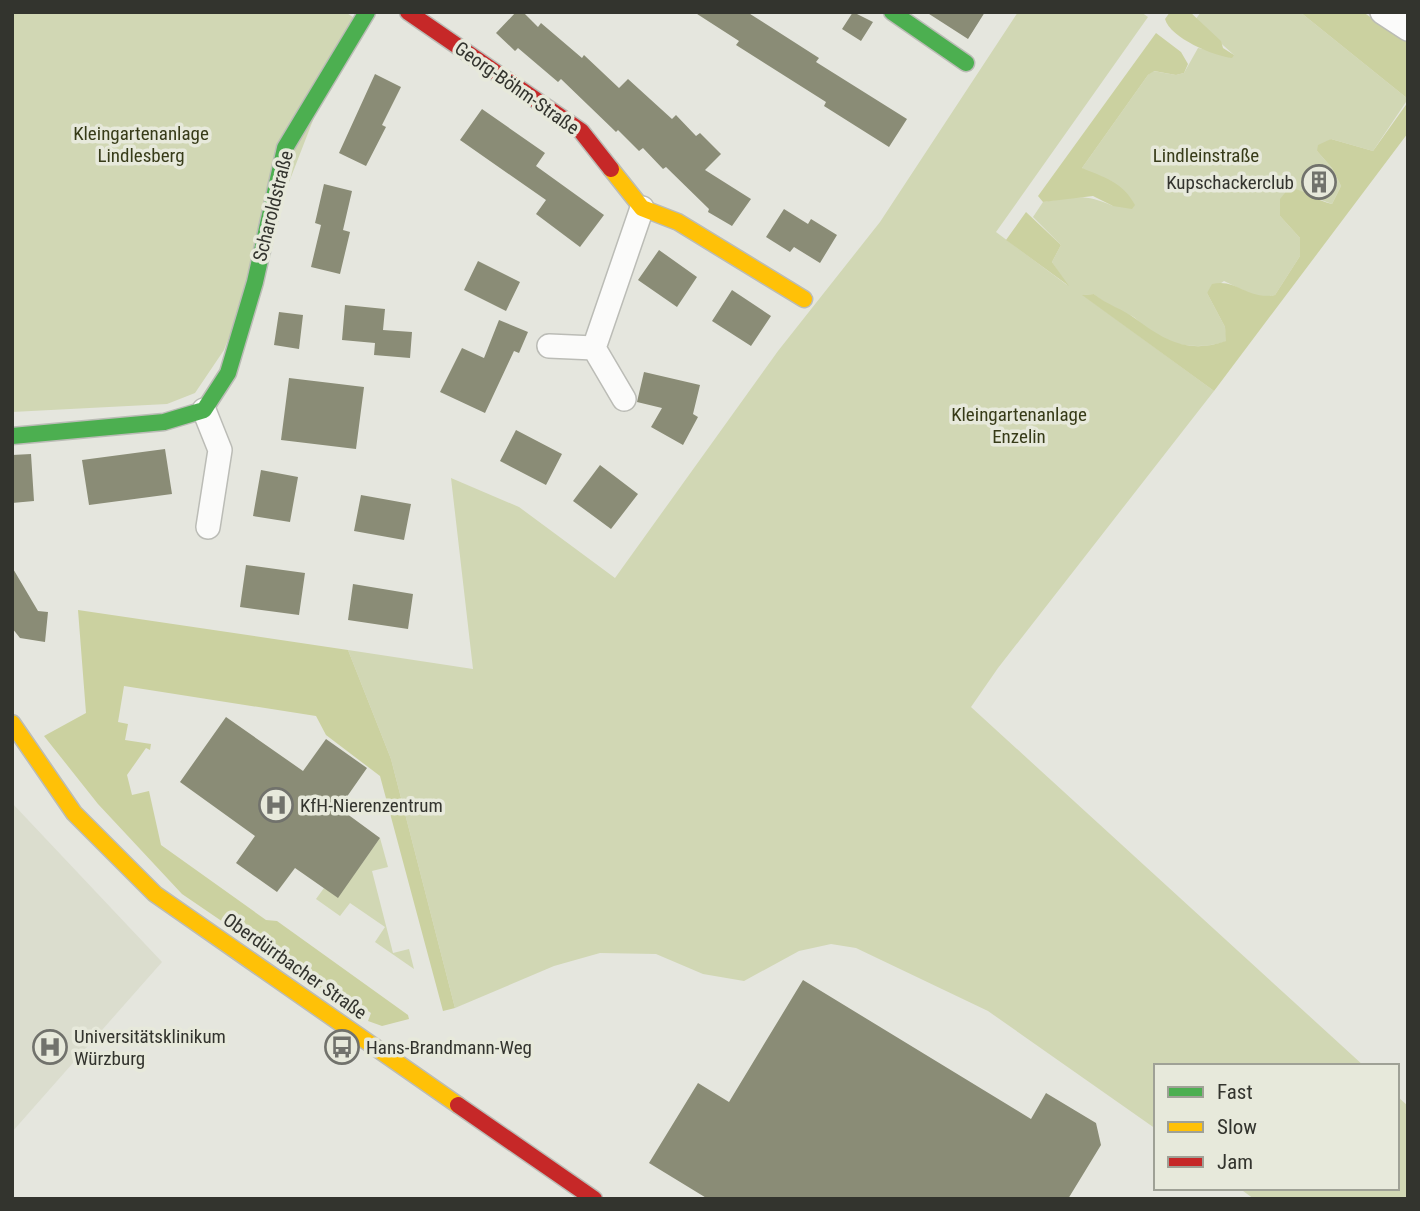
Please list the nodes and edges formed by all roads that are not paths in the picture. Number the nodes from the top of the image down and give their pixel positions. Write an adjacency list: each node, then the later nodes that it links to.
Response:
1 (367, 12): 12 (street, Scharoldstraße)
2 (408, 12): 7 (street, Georg-Böhm-Straße)
3 (891, 12): 6 (street)
4 (1382, 12): 5 (street)
5 (1408, 29)
6 (965, 63)
7 (642, 208): 8 (street); 10 (street)
8 (804, 299)
9 (549, 346): 10 (street)
10 (594, 348): 11 (street)
11 (624, 399)
12 (204, 410): 13 (street); 14 (street)
13 (12, 436)
14 (208, 527)
15 (12, 723): 16 (street, Oberdürrbacher Straße)
16 (594, 1199)

